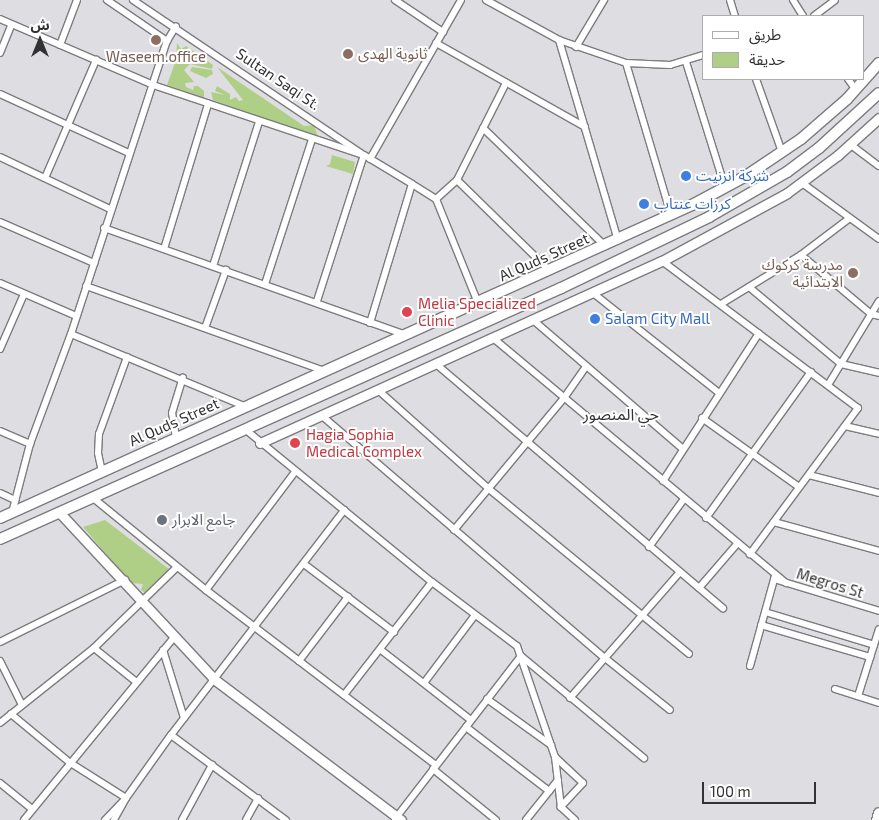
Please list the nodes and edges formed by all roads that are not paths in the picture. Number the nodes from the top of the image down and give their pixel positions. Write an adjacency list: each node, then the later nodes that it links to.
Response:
1 (77, 0): 21 (street)
2 (107, 0): 19 (street)
3 (133, 0): 16 (street, Sultan Saqi St.)
4 (395, 0): 17 (street)
5 (460, 0): 17 (street)
6 (486, 0): 18 (street)
7 (604, 0): 22 (street)
8 (730, 0): 11 (street)
9 (793, 0): 12 (street)
10 (835, 0): 13 (street)
11 (735, 15)
12 (802, 15)
13 (815, 15)
14 (0, 19): 15 (street)
15 (12, 24): 21 (street); 23 (street)
16 (176, 26): 19 (street); 46 (street, Sultan Saqi St.)
17 (443, 32): 20 (street)
18 (558, 40): 22 (street); 40 (street)
19 (167, 41): 32 (street)
20 (436, 44): 31 (street); 48 (street)
21 (60, 45): 25 (street)
22 (576, 47): 27 (street)
23 (0, 53)
24 (702, 55): 26 (street)
25 (96, 60): 32 (street); 39 (street)
26 (686, 62): 27 (street); 54 (street)
27 (626, 63): 57 (street)
28 (879, 63): 33 (main road, Al Quds Street)
29 (756, 80): 45 (street)
30 (849, 80): 33 (street)
31 (506, 82): 40 (street); 41 (street)
32 (153, 85): 36 (street); 44 (street)
33 (856, 90): 45 (main road, Al Quds Street)
34 (879, 93): 62 (main road)
35 (0, 94): 39 (street)
36 (208, 104): 38 (street); 66 (street)
37 (879, 118): 43 (street)
38 (260, 122): 42 (street); 70 (street)
39 (67, 125): 44 (street); 50 (street)
40 (585, 127): 64 (street)
41 (482, 128): 51 (street); 65 (street)
42 (312, 139): 46 (street); 74 (street)
43 (851, 145): 49 (street); 52 (street)
44 (129, 152): 56 (street)
45 (782, 152): 54 (main road, Al Quds Street)
46 (364, 155): 48 (street, Sultan Saqi St.); 79 (street)
47 (0, 157): 50 (street)
48 (370, 159): 53 (street, Sultan Saqi St.)
49 (879, 166)
50 (44, 178): 56 (street)
51 (457, 180): 55 (street); 72 (street)
52 (802, 183): 58 (street); 68 (street)
53 (412, 184): 55 (street, Sultan Saqi St.); 87 (street)
54 (725, 187): 57 (main road, Al Quds Street)
55 (436, 199): 81 (street)
56 (110, 208): 61 (street)
57 (671, 215): 60 (main road, Al Quds Street)
58 (850, 218): 63 (street); 67 (street)
59 (0, 222): 69 (street)
60 (655, 223): 62 (main road); 64 (main road, Al Quds Street)
61 (104, 228): 66 (street); 69 (street)
62 (663, 238): 110 (main road)
63 (879, 239)
64 (618, 240): 65 (main road, Al Quds Street)
65 (606, 246): 72 (main road, Al Quds Street)
66 (164, 249): 70 (street)
67 (801, 255): 76 (street); 83 (street)
68 (662, 261): 77 (street); 82 (street)
69 (94, 263): 75 (street)
70 (213, 266): 71 (street)
71 (226, 270): 74 (street); 88 (street)
72 (550, 271): 81 (main road, Al Quds Street)
73 (0, 283): 78 (street)
74 (265, 284): 79 (street)
75 (86, 286): 84 (street); 88 (street)
76 (749, 287): 82 (street); 96 (street)
77 (592, 293): 86 (street); 104 (street)
78 (24, 294): 84 (street); 93 (street)
79 (317, 301): 87 (street)
80 (879, 301): 83 (street)
81 (478, 303): 91 (main road, Al Quds Street)
82 (721, 304): 89 (street)
83 (871, 314): 85 (street); 96 (street)
84 (76, 316): 90 (street)
85 (879, 316)
86 (533, 320): 92 (street); 97 (street)
87 (370, 323): 91 (street)
88 (205, 328): 98 (street)
89 (759, 333): 99 (street); 104 (street)
90 (71, 334): 94 (street); 115 (street)
91 (407, 335): 98 (main road, Al Quds Street)
92 (493, 338): 95 (street); 105 (street)
93 (0, 349)
94 (127, 356): 101 (street); 120 (street)
95 (436, 364): 103 (street); 116 (street)
96 (841, 364): 100 (street); 102 (street)
97 (586, 366): 105 (street); 117 (street)
98 (326, 372): 106 (main road, Al Quds Street)
99 (811, 372): 102 (street); 118 (street)
100 (879, 374)
101 (183, 378): 106 (street); 113 (street)
102 (828, 385): 109 (street)
103 (378, 390): 107 (street); 126 (street)
104 (718, 392): 108 (street)
105 (564, 398): 116 (street); 124 (street)
106 (246, 407): 113 (main road, Al Quds Street)
107 (321, 415): 114 (street); 138 (street)
108 (702, 418): 117 (street); 118 (street)
109 (845, 426): 112 (street); 122 (street)
110 (246, 430): 114 (street); 123 (main road)
111 (0, 431): 115 (street)
112 (879, 434)
113 (176, 438): 119 (main road, Al Quds Street)
114 (260, 443): 121 (street)
115 (30, 444): 130 (street)
116 (526, 444): 126 (street); 141 (street)
117 (683, 449): 124 (street)
118 (752, 454): 125 (street); 136 (street)
119 (121, 463): 120 (main road, Al Quds Street); 123 (main road)
120 (102, 472): 134 (main road, Al Quds Street)
121 (294, 472): 132 (street); 151 (street)
122 (809, 475): 125 (street); 128 (street)
123 (130, 480): 129 (main road)
124 (663, 481): 131 (street)
125 (799, 487): 137 (street)
126 (489, 489): 138 (street); 158 (street)
127 (0, 493): 130 (street)
128 (879, 493)
129 (92, 497): 133 (main road); 145 (street)
130 (15, 500): 134 (street)
131 (684, 500): 136 (street); 141 (street)
132 (344, 510): 144 (street); 149 (street)
133 (59, 512): 139 (main road); 148 (street)
134 (12, 513): 135 (main road, Al Quds Street)
135 (0, 518)
136 (706, 518): 140 (street)
137 (774, 522): 142 (street); 143 (street)
138 (454, 530): 172 (street)
139 (0, 539)
140 (737, 544): 143 (street); 150 (street)
141 (649, 547): 146 (street)
142 (879, 551)
143 (750, 554): 147 (street)
144 (304, 564): 152 (street); 160 (street)
145 (177, 567): 151 (street); 153 (street)
146 (680, 572): 150 (street); 158 (street)
147 (774, 577): 155 (street, Megros St); 156 (street)
148 (125, 580): 153 (street); 164 (street)
149 (432, 582): 157 (street); 162 (street)
150 (699, 588): 154 (street)
151 (206, 590): 160 (street)
152 (348, 597): 162 (street); 174 (street)
153 (143, 600): 163 (street); 166 (street)
154 (723, 608)
155 (879, 611)
156 (765, 612): 159 (street); 165 (street)
157 (476, 615): 170 (street); 178 (street)
158 (641, 616): 169 (street); 172 (street)
159 (762, 625): 171 (street); 175 (street)
160 (254, 627): 174 (street); 176 (street)
161 (879, 628): 165 (street)
162 (394, 632): 168 (street)
163 (175, 636): 167 (street); 176 (street)
164 (0, 642)
165 (874, 644): 171 (street)
166 (94, 648): 177 (street); 185 (street)
167 (163, 650): 177 (street); 188 (street)
168 (381, 650): 178 (street); 180 (street)
169 (689, 654)
170 (521, 656): 182 (street); 183 (street); 193 (street)
171 (870, 657): 181 (street)
172 (605, 658): 182 (street); 186 (street)
173 (0, 661): 185 (street)
174 (299, 661): 180 (street)
175 (750, 666)
176 (214, 679): 188 (street); 207 (street)
177 (135, 681): 196 (street)
178 (424, 683): 189 (street)
179 (835, 689): 181 (street)
180 (344, 695): 198 (street)
181 (858, 696): 184 (street)
182 (570, 698): 195 (street)
183 (487, 699): 189 (street); 193 (street)
184 (879, 703)
185 (22, 705): 187 (street)
186 (670, 710)
187 (11, 714): 190 (street); 196 (street)
188 (184, 718): 192 (street)
189 (471, 720): 191 (street)
190 (0, 724)
191 (466, 727): 198 (street); 201 (street)
192 (170, 735): 197 (street); 202 (street)
193 (551, 745): 194 (street)
194 (555, 757): 199 (street); 204 (street)
195 (644, 758)
196 (69, 762): 202 (street); 205 (street)
197 (212, 765): 203 (street); 211 (street)
198 (435, 767): 207 (street); 214 (street)
199 (558, 780): 201 (street); 204 (street)
200 (0, 783): 205 (street)
201 (549, 791): 215 (street)
202 (126, 798): 209 (street); 210 (street)
203 (258, 798): 212 (street); 213 (street)
204 (561, 807): 216 (street)
205 (32, 809): 208 (street)
206 (879, 813): 217 (main road)
207 (397, 819)
208 (24, 820)
209 (106, 820)
210 (114, 820)
211 (182, 820)
212 (246, 820)
213 (286, 820)
214 (496, 820)
215 (526, 820)
216 (575, 820)
217 (877, 820)

